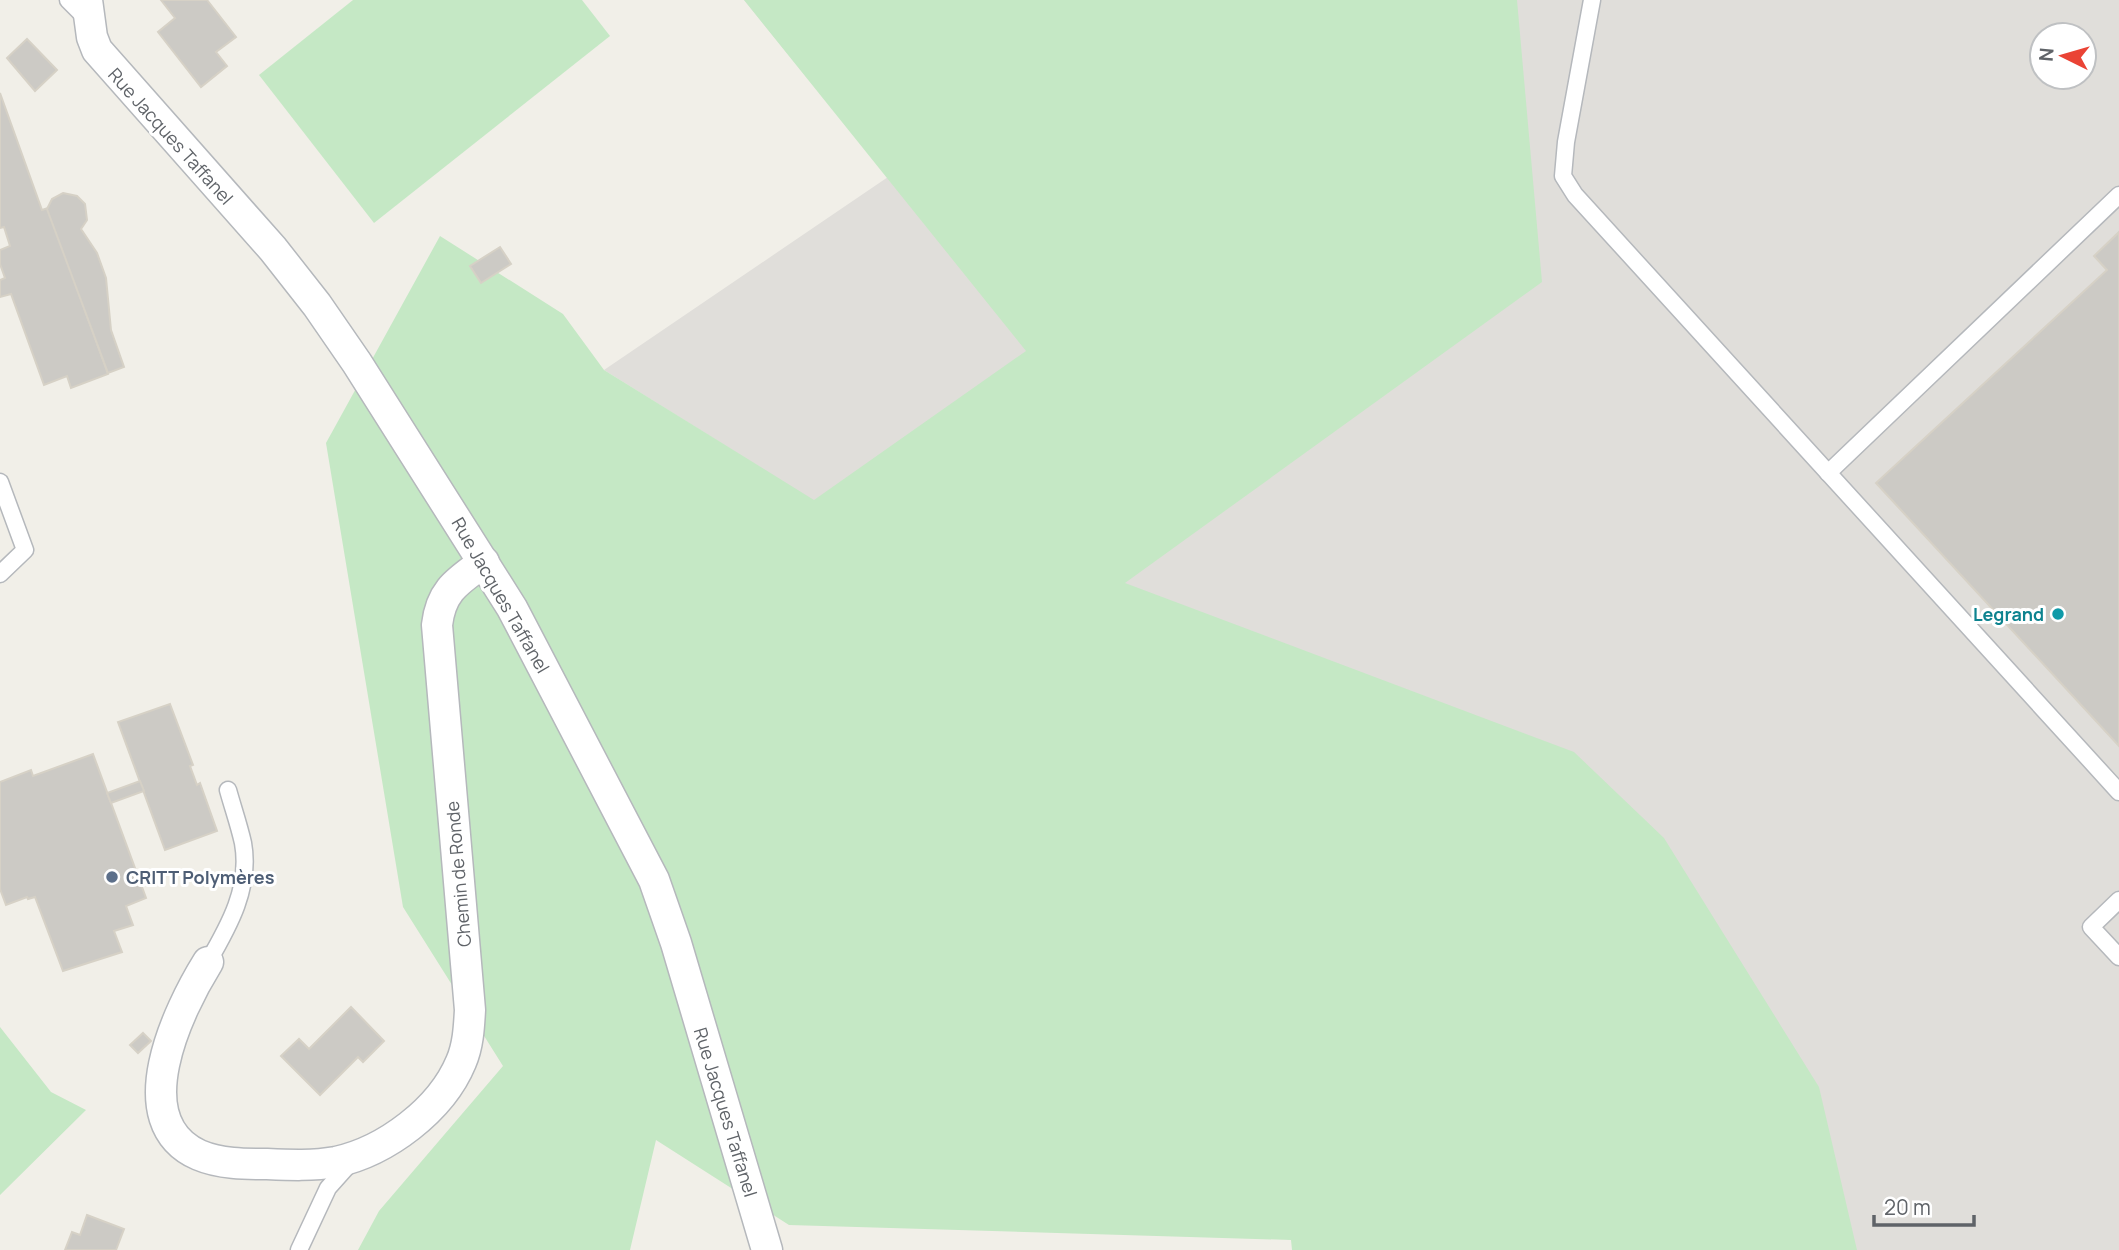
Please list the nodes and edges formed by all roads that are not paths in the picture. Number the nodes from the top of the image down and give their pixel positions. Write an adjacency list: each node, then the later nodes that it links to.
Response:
1 (68, 0): 3 (lane)
2 (1592, 0): 5 (lane)
3 (88, 11): 7 (street, Rue Jacques Taffanel)
4 (2119, 195): 5 (lane)
5 (1828, 473): 10 (lane)
6 (0, 482): 8 (lane)
7 (484, 562): 14 (street, Chemin de Ronde); 16 (street, Rue Jacques Taffanel)
8 (0, 574)
9 (228, 790): 13 (lane)
10 (2119, 792)
11 (2119, 900): 12 (lane)
12 (2119, 957)
13 (208, 962): 14 (street, Chemin de Ronde)
14 (357, 1156): 15 (lane, Chemin de Ronde)
15 (299, 1250)
16 (767, 1250)

